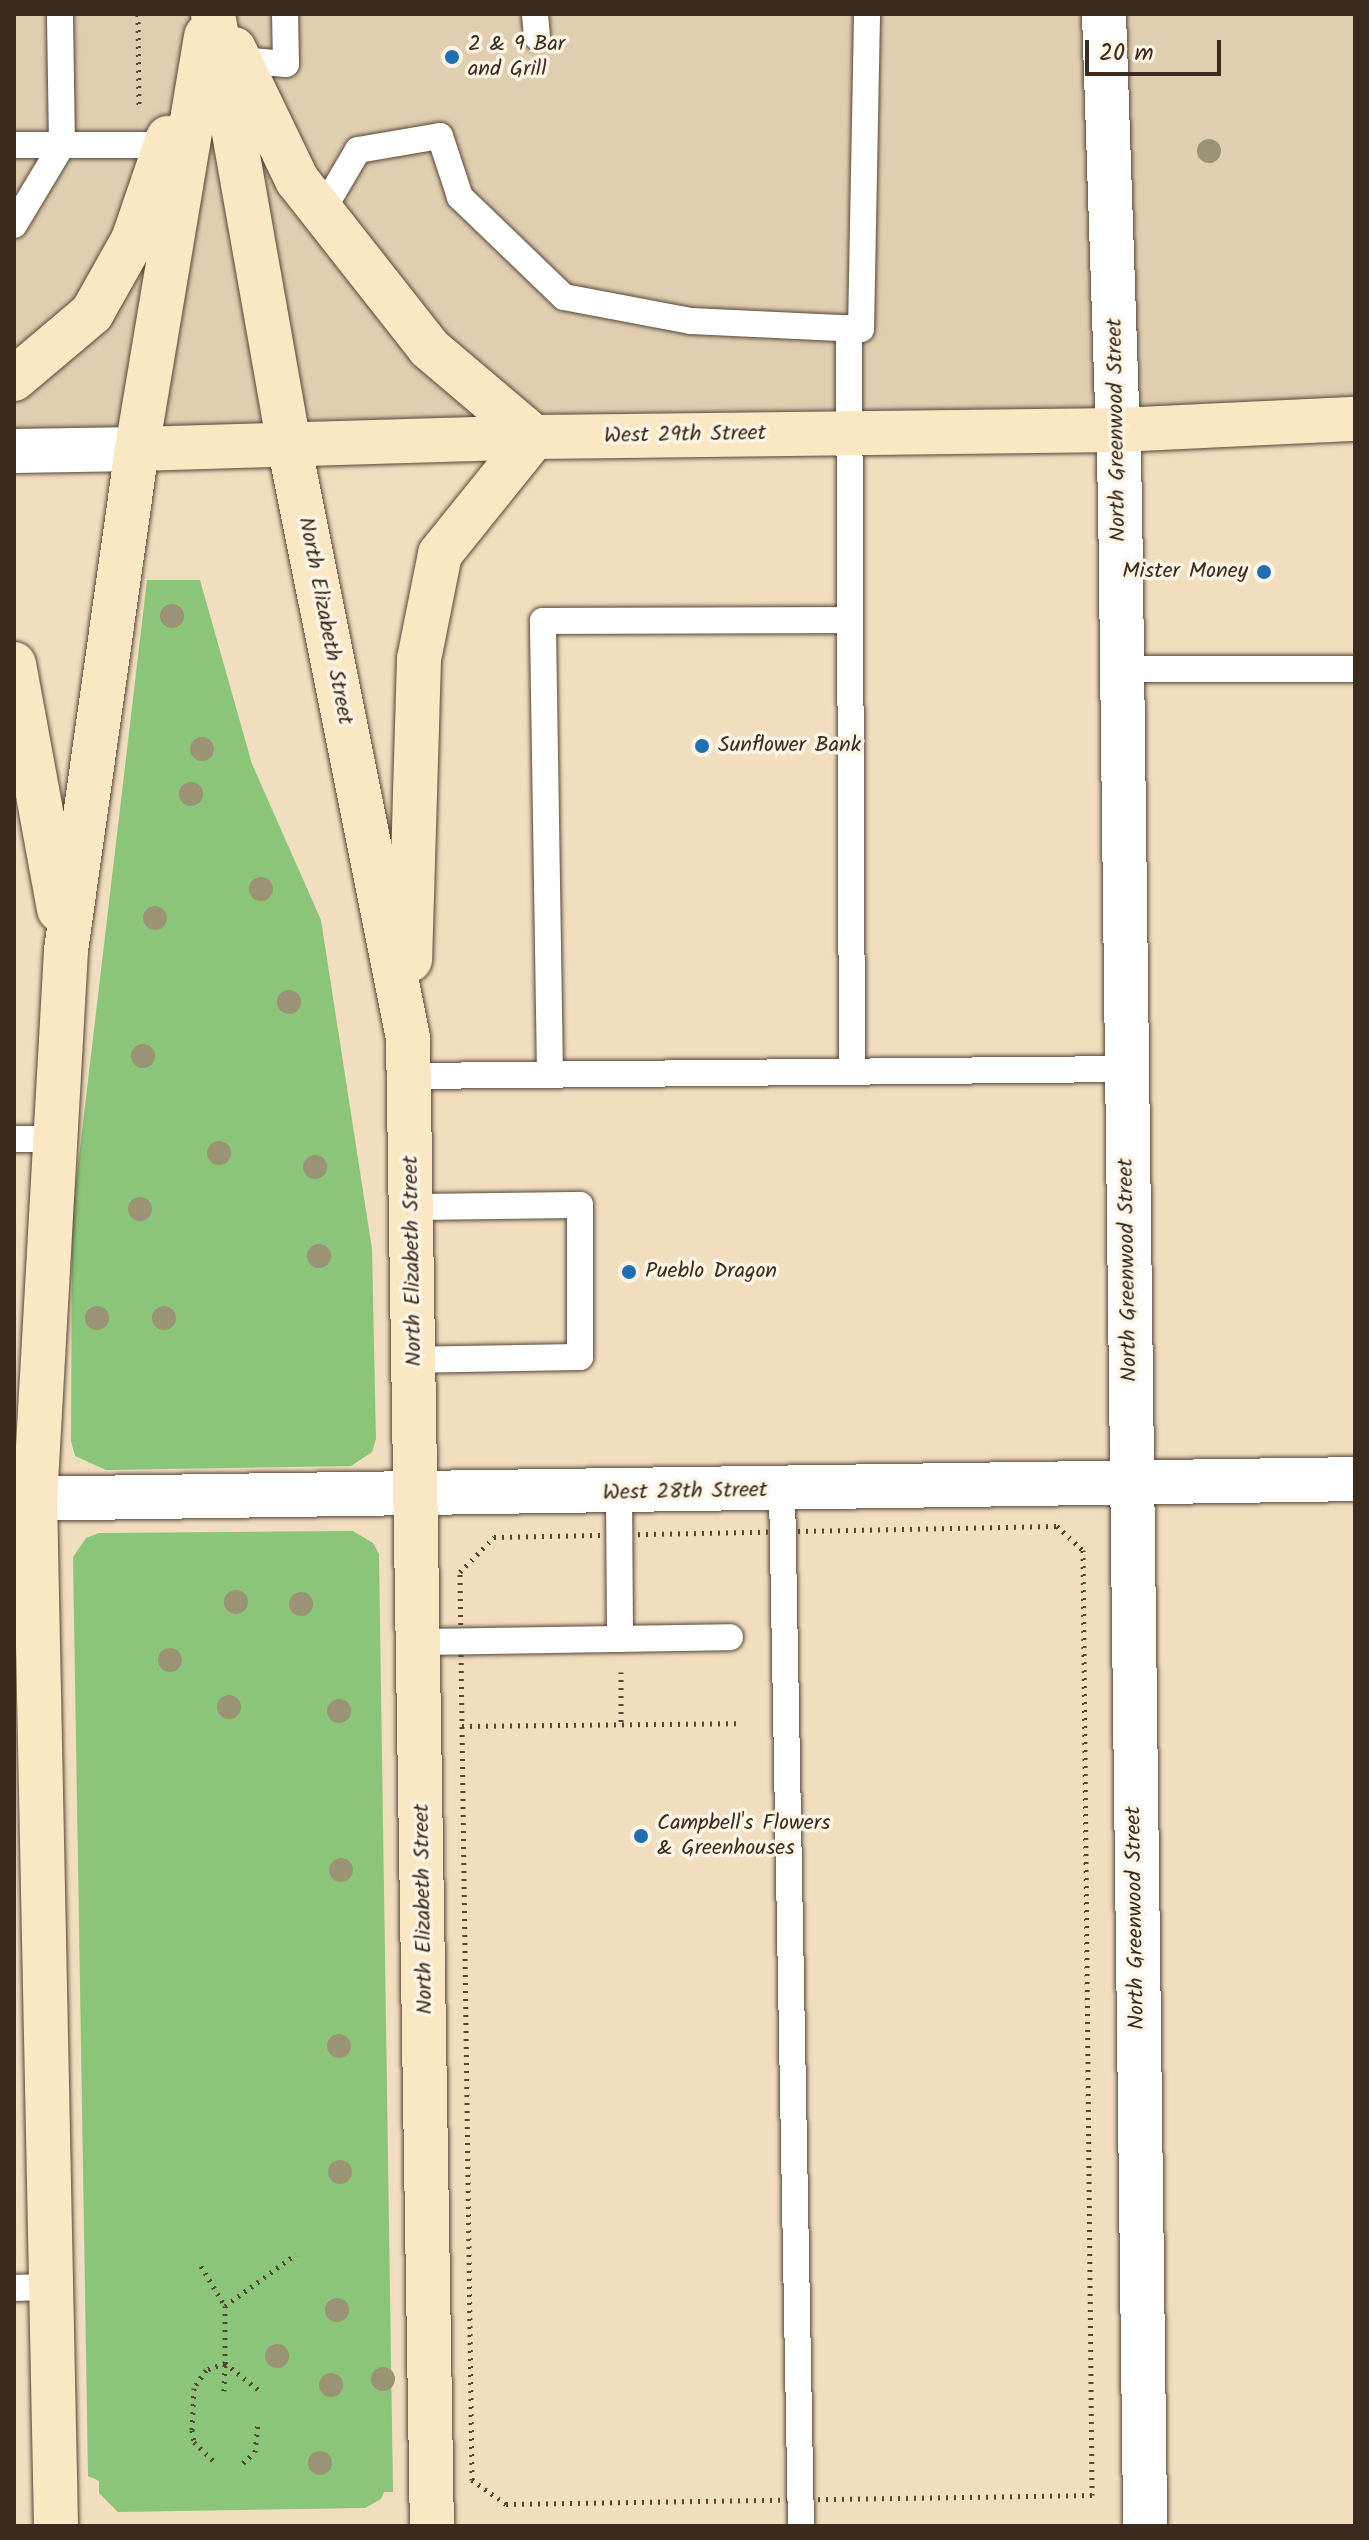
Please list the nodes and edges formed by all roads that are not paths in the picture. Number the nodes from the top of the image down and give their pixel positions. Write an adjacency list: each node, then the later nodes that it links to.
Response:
1 (60, 14): 8 (lane)
2 (212, 14): 6 (main road); 9 (main road); 18 (main road, North Elizabeth Street); 19 (main road)
3 (285, 14): 6 (lane)
4 (867, 14): 12 (lane)
5 (1104, 14): 15 (street, North Greenwood Street)
6 (239, 60): 10 (main road)
7 (14, 145): 8 (lane)
8 (62, 145): 9 (lane); 11 (lane)
9 (165, 145): 13 (main road)
10 (322, 211): 12 (lane); 17 (main road)
11 (14, 225)
12 (849, 328): 16 (lane)
13 (14, 379)
14 (1355, 419): 15 (main road, West 29th Street)
15 (1119, 430): 16 (main road, West 29th Street); 23 (street, North Greenwood Street)
16 (847, 433): 17 (main road, West 29th Street); 21 (lane)
17 (534, 437): 18 (main road, West 29th Street); 27 (main road)
18 (289, 444): 19 (main road, West 29th Street); 27 (main road, North Elizabeth Street)
19 (137, 449): 20 (street, West 29th Street); 26 (main road)
20 (14, 451)
21 (850, 620): 29 (lane); 30 (lane)
22 (14, 664): 25 (main road)
23 (1122, 669): 24 (lane); 28 (street, North Greenwood Street)
24 (1355, 669)
25 (28, 821): 26 (main road)
26 (66, 950): 31 (main road)
27 (409, 1057): 30 (lane); 32 (main road, North Elizabeth Street)
28 (1126, 1069): 29 (lane); 35 (street, North Greenwood Street)
29 (852, 1070): 30 (lane)
30 (550, 1074)
31 (34, 1139): 39 (main road)
32 (412, 1207): 33 (main road, North Elizabeth Street); 33 (lane)
33 (415, 1360): 38 (main road, North Elizabeth Street)
34 (1355, 1479): 35 (street, West 28th Street)
35 (1130, 1481): 36 (street, West 28th Street); 47 (street, North Greenwood Street)
36 (782, 1491): 37 (street, West 28th Street); 46 (lane)
37 (619, 1493): 38 (street, West 28th Street); 41 (lane)
38 (418, 1496): 39 (street, West 28th Street); 42 (main road, North Elizabeth Street)
39 (24, 1499): 43 (main road)
40 (730, 1637): 41 (lane)
41 (620, 1639): 42 (lane)
42 (420, 1642): 45 (main road, North Elizabeth Street)
43 (32, 2287): 44 (main road)
44 (56, 2526)
45 (432, 2526)
46 (801, 2526)
47 (1145, 2526)

